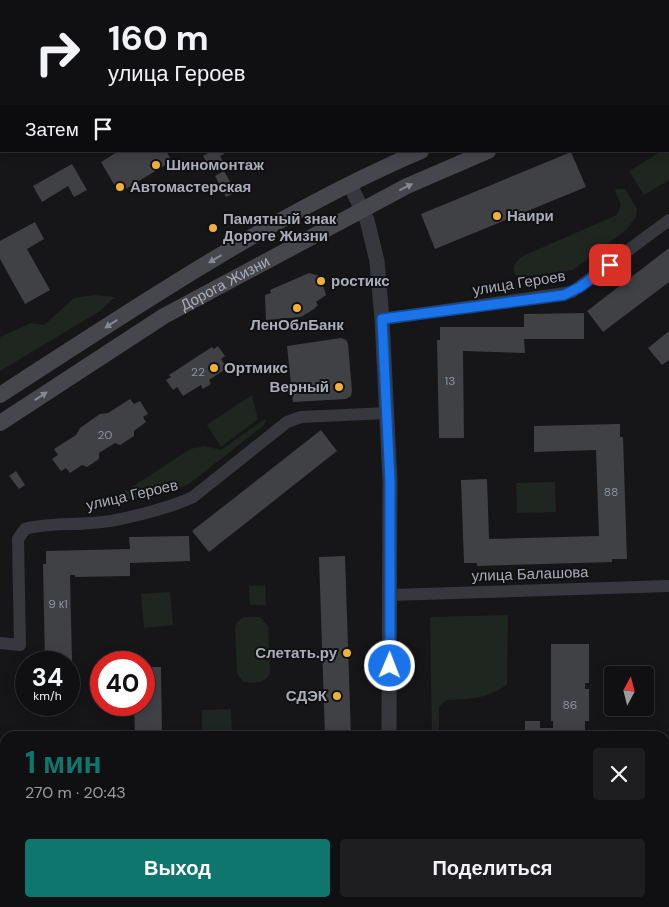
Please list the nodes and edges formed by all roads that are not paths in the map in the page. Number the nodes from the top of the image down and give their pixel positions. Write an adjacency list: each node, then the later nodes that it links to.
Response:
1 (419, 152): 3 (main road, Дорога Жизни)
2 (486, 152): 4 (main road, Дорога Жизни, one-way to 2)
3 (350, 185): 4 (street); 7 (main road, Дорога Жизни, one-way to 7)
4 (363, 210): 6 (street); 9 (main road, Дорога Жизни, one-way to 4)
5 (669, 220): 6 (street, улица Героев)
6 (382, 319): 8 (street)
7 (0, 395)
8 (388, 413): 11 (street); 12 (street, улица Героев)
9 (0, 423)
10 (669, 586): 11 (street, улица Балашова)
11 (391, 595): 13 (street)
12 (0, 642)
13 (389, 731)

